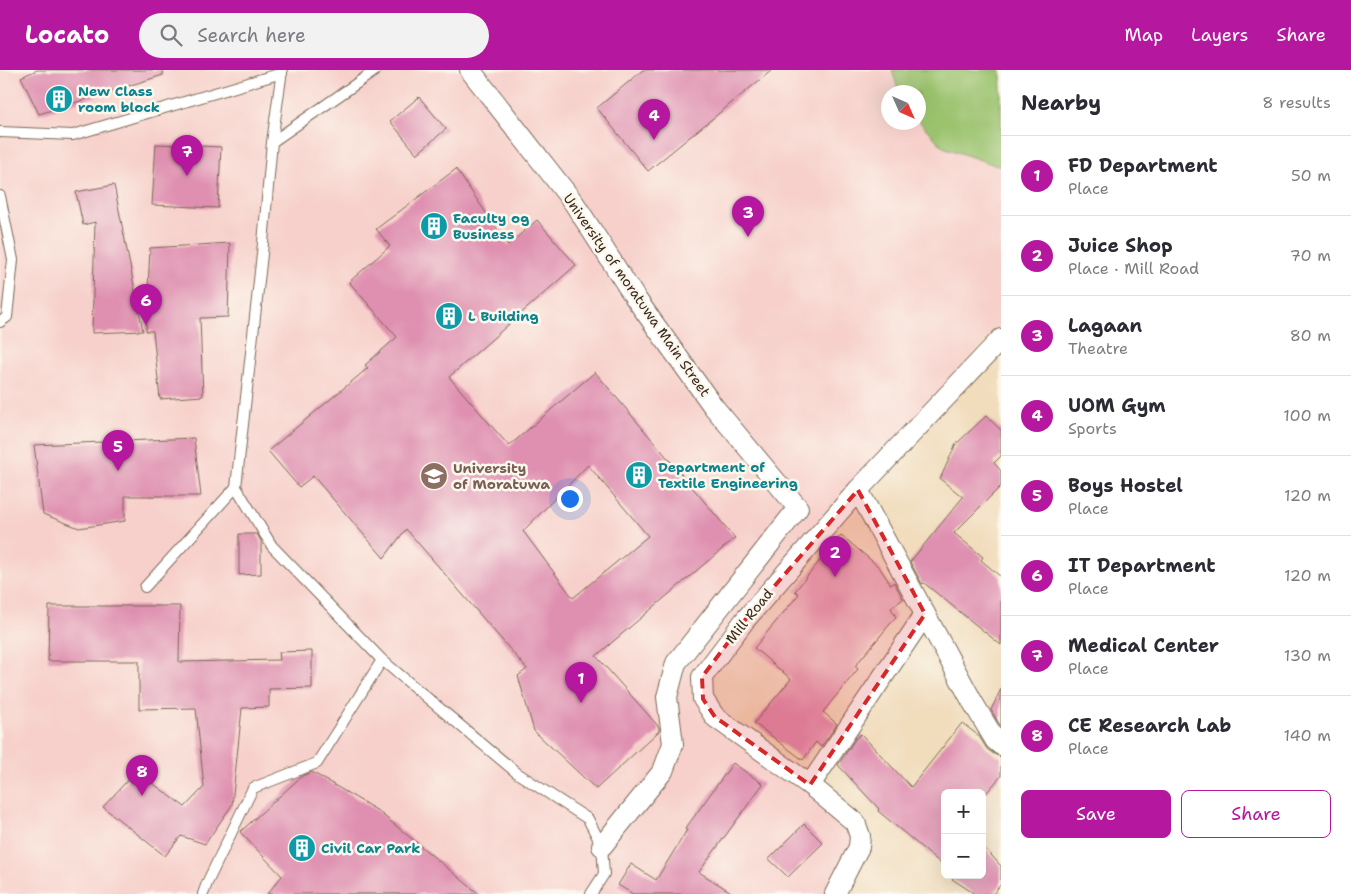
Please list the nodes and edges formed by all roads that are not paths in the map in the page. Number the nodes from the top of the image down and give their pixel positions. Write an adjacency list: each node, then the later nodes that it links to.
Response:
1 (376, 70): 5 (lane)
2 (470, 70): 16 (street, University of moratuwa Main Street)
3 (282, 71): 4 (lane); 5 (lane)
4 (0, 132)
5 (272, 142): 9 (lane)
6 (0, 196): 7 (lane)
7 (0, 322)
8 (1001, 339): 10 (street, Mill Road)
9 (236, 487): 11 (lane); 13 (lane)
10 (858, 490): 12 (street); 15 (street, Mill Road)
11 (144, 588)
12 (925, 614): 14 (street); 15 (street)
13 (382, 660): 16 (lane); 18 (lane)
14 (1001, 745)
15 (810, 785): 17 (street, Mill Road)
16 (602, 846): 19 (lane)
17 (837, 893)
18 (203, 894)
19 (591, 894)

